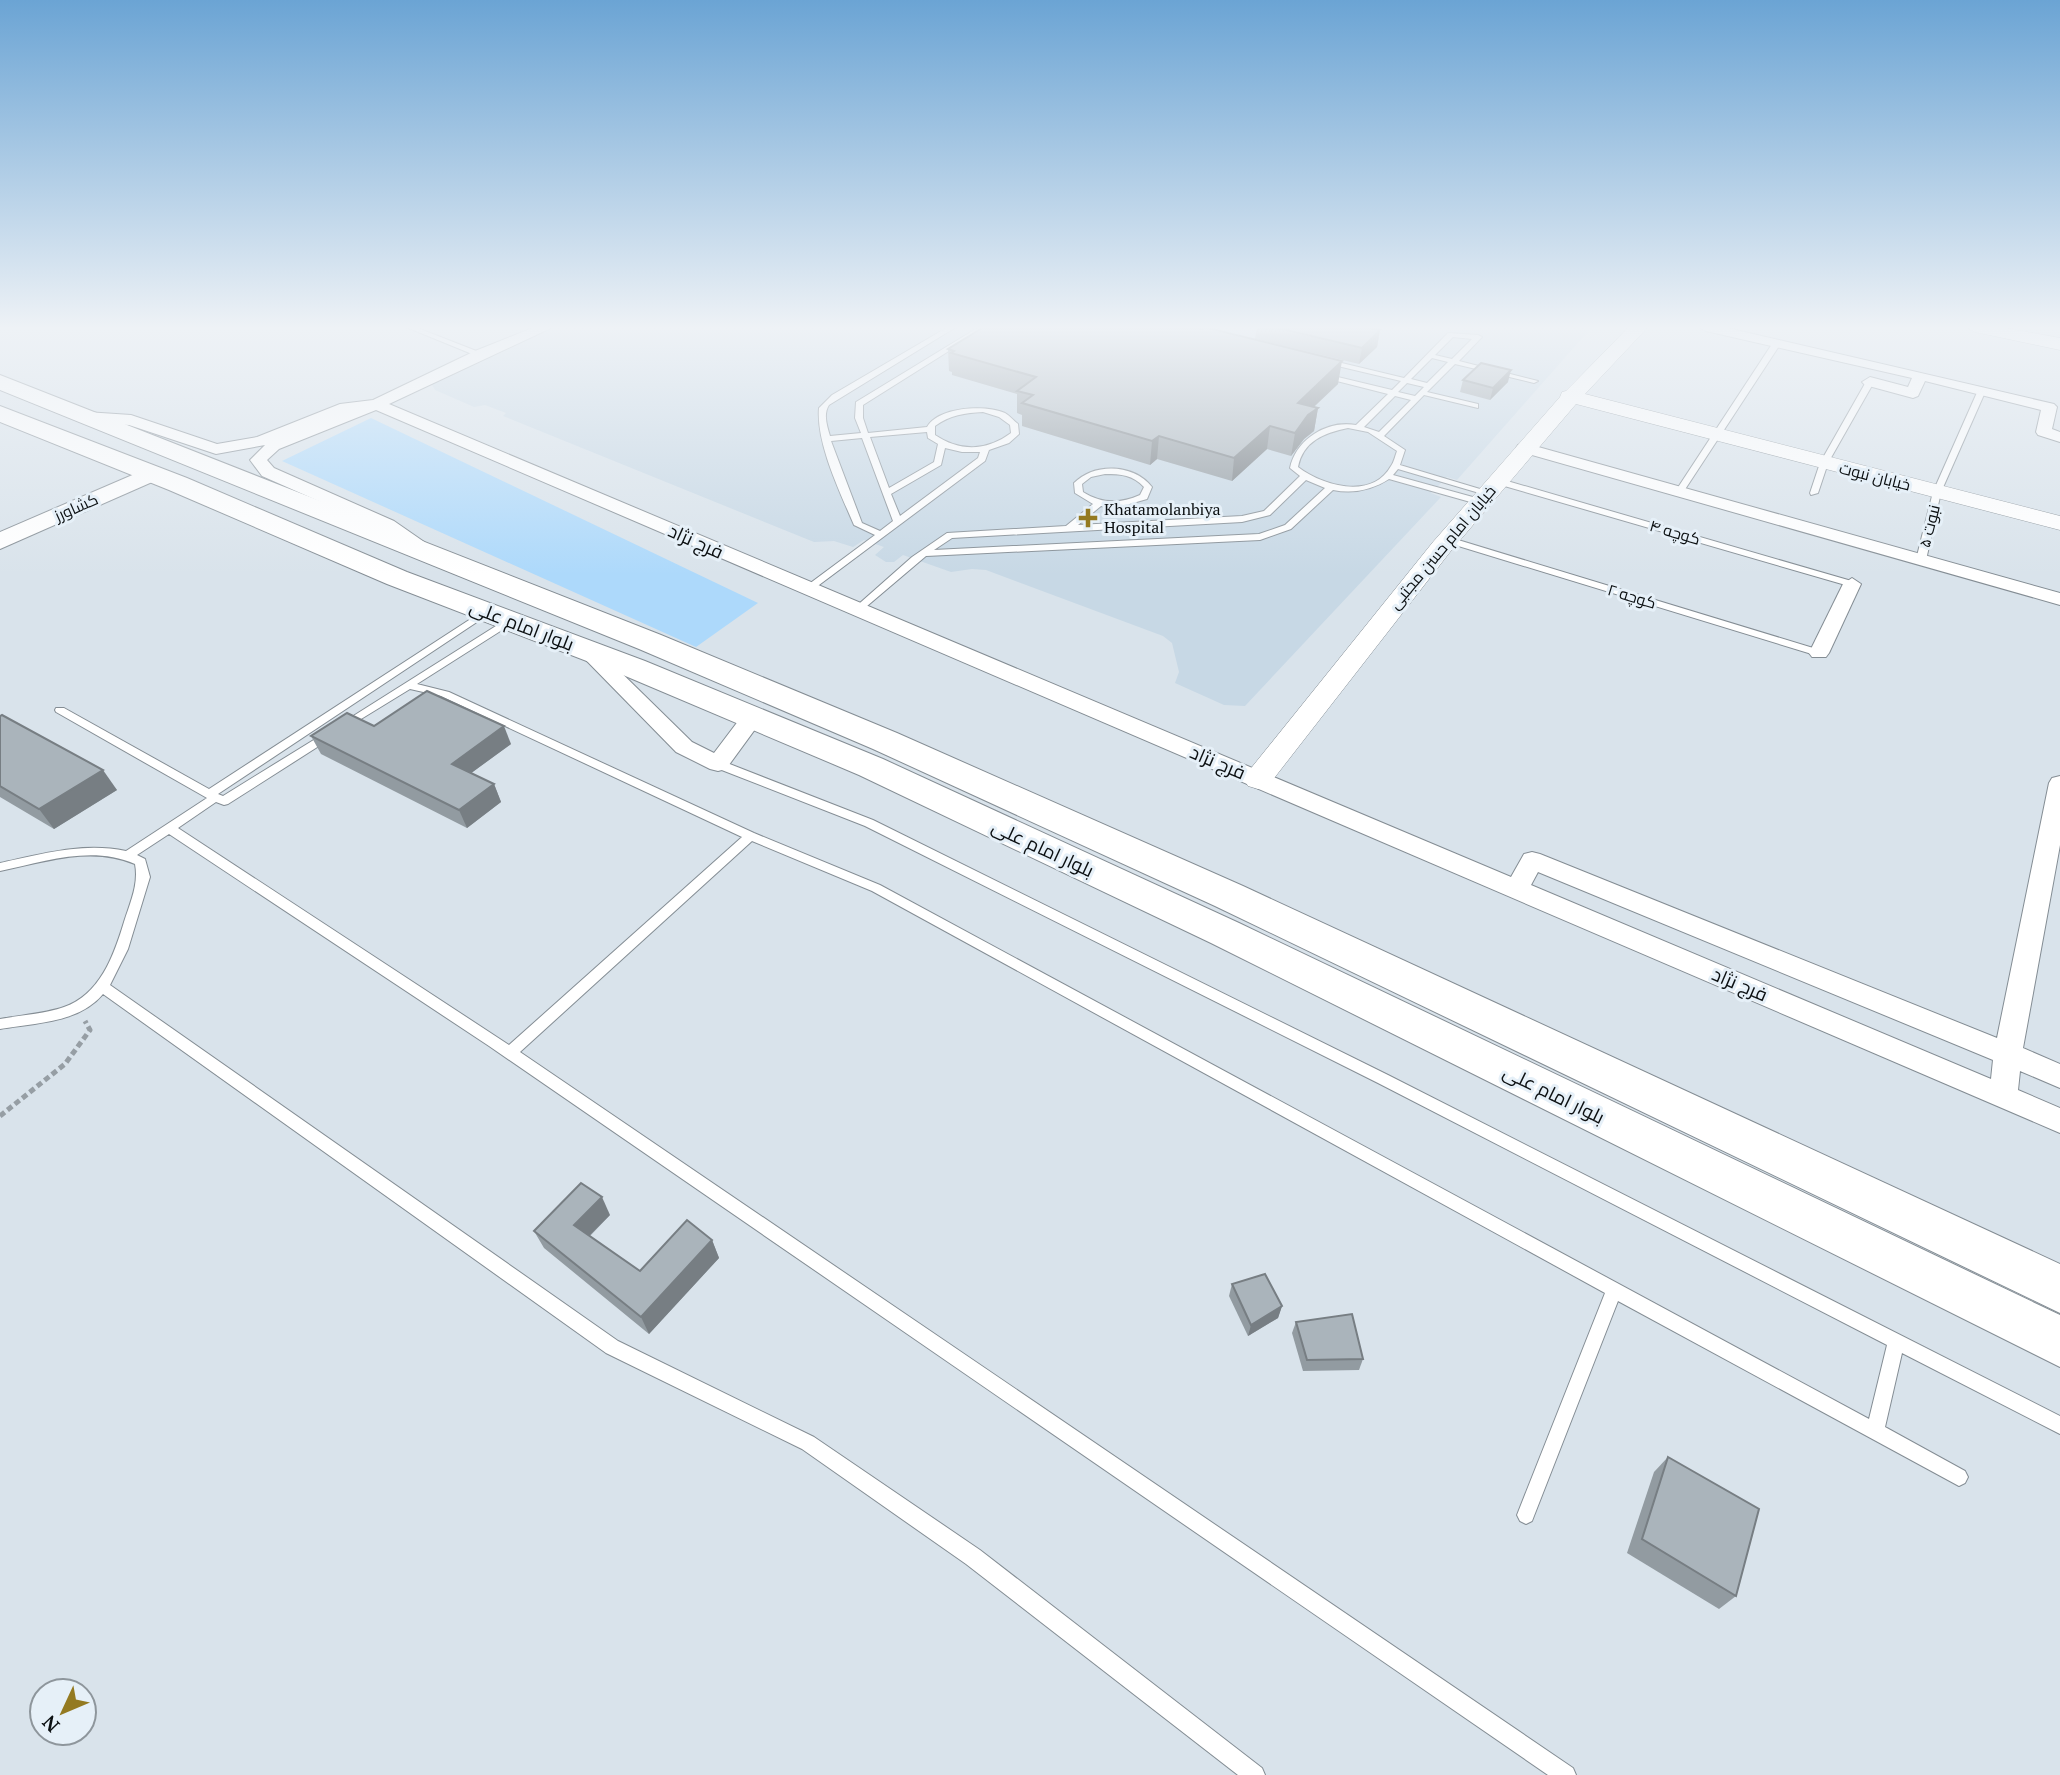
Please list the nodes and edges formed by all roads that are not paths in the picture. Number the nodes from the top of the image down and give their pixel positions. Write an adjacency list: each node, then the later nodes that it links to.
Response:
1 (2055, 409): 22 (street)
2 (70, 410): 16 (main road, بلوار امام علی)
3 (338, 410): 16 (street)
4 (362, 410): 49 (street)
5 (390, 410): 53 (street, فرج نژاد)
6 (822, 410): 23 (lane)
7 (859, 410): 19 (lane)
8 (1377, 410): 17 (lane)
9 (1406, 410): 20 (lane)
10 (1557, 410): 25 (street, خیابان امام حسن مجتبی)
11 (1620, 410): 21 (street, خیابان نبوت)
12 (1734, 410): 21 (lane)
13 (1854, 410): 27 (lane)
14 (1973, 410): 35 (lane, نبوت ۵)
15 (0, 413): 29 (main road, بلوار امام علی)
16 (86, 416): 49 (main road, بلوار امام علی)
17 (1358, 428): 20 (lane); 31 (lane)
18 (931, 429): 19 (lane); 24 (lane); 26 (lane)
19 (865, 435): 23 (lane); 36 (lane)
20 (1380, 435): 28 (lane)
21 (1717, 436): 27 (street, خیابان نبوت); 34 (lane)
22 (2060, 436)
23 (826, 439): 44 (lane)
24 (942, 445): 26 (lane); 36 (lane)
25 (1524, 448): 33 (street, خیابان امام حسن مجتبی); 34 (street)
26 (985, 450): 40 (lane)
27 (1824, 463): 35 (street, خیابان نبوت); 37 (lane)
28 (1396, 466): 30 (lane); 33 (lane)
29 (136, 468): 39 (main road, کشاورز); 46 (main road, کشاورز); 56 (main road, بلوار امام علی)
30 (1387, 476): 32 (lane); 33 (lane)
31 (1304, 477): 32 (lane); 41 (lane)
32 (1330, 488): 47 (lane)
33 (1487, 492): 45 (street, خیابان امام حسن مجتبی); 52 (lane, کوچه ۴)
34 (1679, 492): 51 (street)
35 (1937, 492): 42 (street, خیابان نبوت); 51 (lane, نبوت ۵)
36 (886, 493): 40 (lane)
37 (1814, 493)
38 (1099, 503): 38 (lane); 43 (lane)
39 (0, 517)
40 (897, 522): 44 (lane)
41 (1172, 522): 43 (lane); 47 (lane)
42 (2060, 523)
43 (1069, 528): 48 (lane); 50 (lane)
44 (881, 534): 53 (lane)
45 (1445, 539): 58 (lane, کوچه ۲); 64 (street, خیابان امام حسن مجتبی)
46 (0, 541)
47 (1176, 541): 48 (lane)
48 (1072, 546): 50 (lane)
49 (427, 552): 59 (main road, بلوار امام علی)
50 (924, 553): 55 (lane)
51 (1920, 560): 54 (street)
52 (1852, 584): 58 (street)
53 (808, 589): 55 (street, فرج نژاد)
54 (2060, 600)
55 (857, 610): 64 (street, فرج نژاد)
56 (498, 616): 57 (main road, بلوار امام علی); 60 (lane); 66 (lane)
57 (587, 650): 59 (main road, بلوار امام علی); 63 (street)
58 (1819, 653)
59 (691, 675): 62 (main road, بلوار امام علی); 81 (main road, بلوار امام علی)
60 (408, 685): 66 (lane); 68 (lane)
61 (60, 710): 66 (lane)
62 (753, 717): 63 (street); 84 (main road, بلوار امام علی)
63 (718, 764): 83 (lane)
64 (1258, 779): 71 (street, فرج نژاد)
65 (2060, 783): 77 (street)
66 (212, 796): 67 (lane)
67 (169, 828): 69 (lane); 76 (lane)
68 (750, 836): 76 (lane); 82 (lane)
69 (129, 855): 70 (lane); 73 (lane)
70 (0, 867)
71 (1517, 889): 72 (street); 74 (street, فرج نژاد)
72 (1766, 956): 74 (street); 77 (street)
73 (103, 987): 75 (lane); 89 (lane)
74 (1754, 990): 79 (street, فرج نژاد)
75 (0, 1024)
76 (510, 1053): 90 (lane)
77 (2008, 1054): 78 (street); 79 (street)
78 (2060, 1076)
79 (2003, 1097): 80 (street, فرج نژاد)
80 (2060, 1121)
81 (2060, 1289)
82 (1614, 1290): 86 (lane); 88 (lane)
83 (1896, 1342): 85 (lane); 86 (lane)
84 (2060, 1342)
85 (2060, 1425)
86 (1875, 1431): 87 (lane)
87 (1959, 1477)
88 (1526, 1515)
89 (1255, 1775)
90 (1566, 1775)

